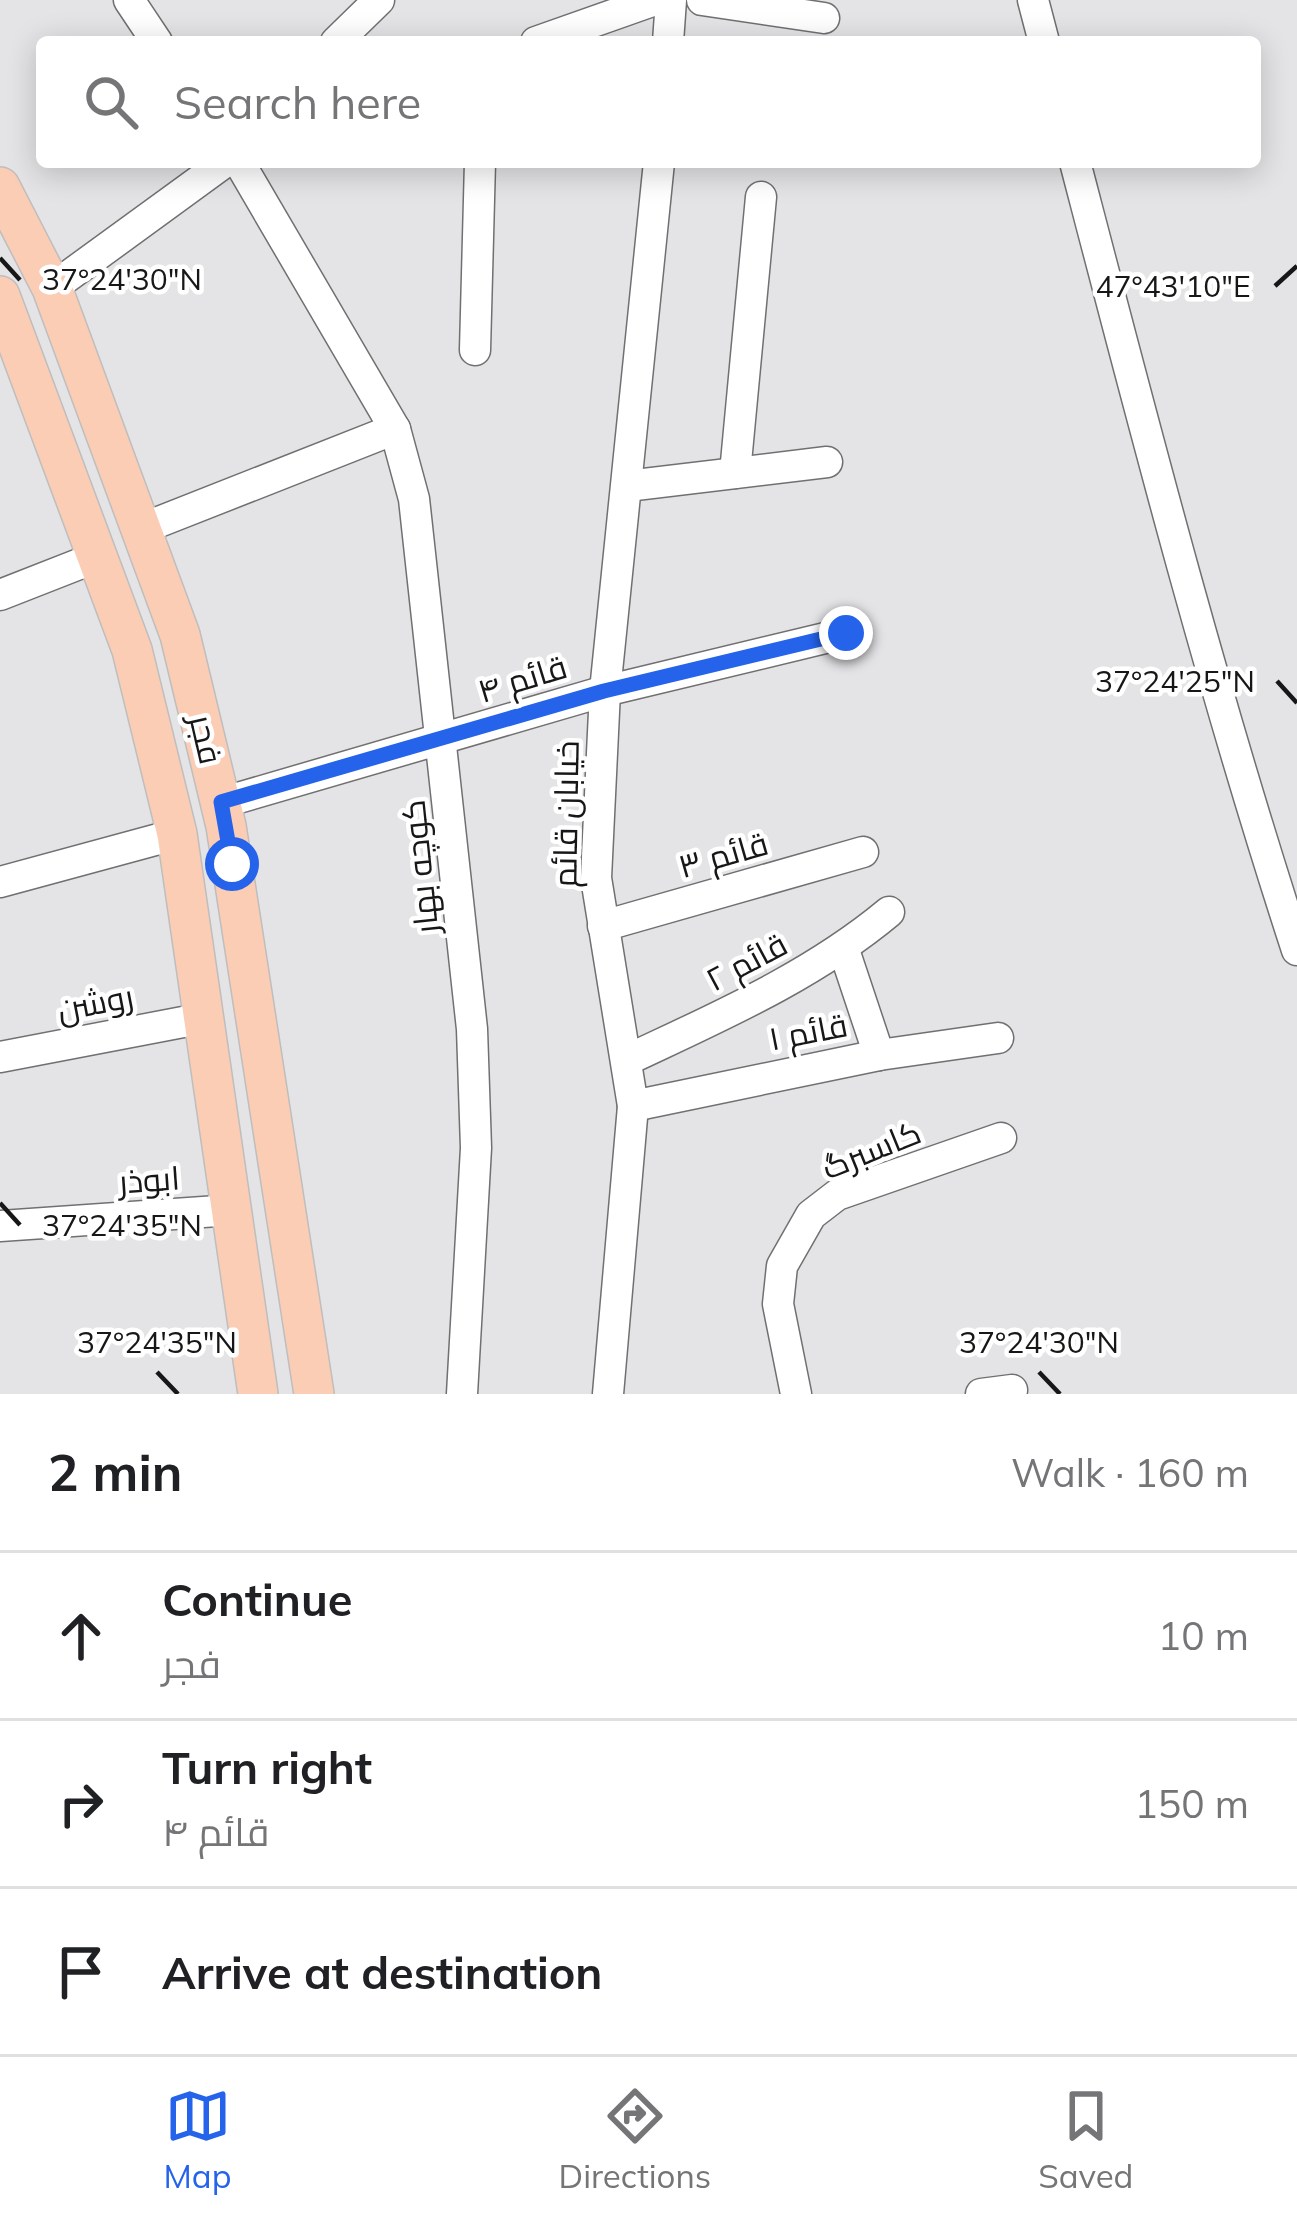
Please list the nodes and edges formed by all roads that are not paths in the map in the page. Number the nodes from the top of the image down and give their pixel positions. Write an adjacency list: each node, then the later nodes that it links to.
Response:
1 (379, 0): 7 (street)
2 (656, 0): 8 (street)
3 (670, 0): 9 (street)
4 (702, 0): 6 (street)
5 (1033, 0): 10 (street)
6 (824, 18)
7 (342, 36)
8 (553, 36)
9 (668, 36)
10 (1042, 36)
11 (217, 168): 18 (street)
12 (242, 168): 21 (street, کوچه بهار)
13 (480, 168): 20 (street)
14 (658, 168): 24 (street, خیابان قائم)
15 (1077, 168): 38 (street)
16 (0, 187): 18 (main road, فجر)
17 (760, 197): 23 (street)
18 (52, 288): 25 (main road, فجر)
19 (0, 296): 26 (main road, فجر)
20 (475, 350)
21 (394, 429): 25 (street); 30 (street, کوچه بهار)
22 (827, 462): 23 (street)
23 (735, 473): 24 (street)
24 (627, 486): 29 (street, خیابان قائم)
25 (141, 530): 31 (main road, فجر)
26 (97, 557): 27 (street); 32 (main road, فجر)
27 (0, 595)
28 (846, 633): 29 (street, قائم ۴)
29 (604, 691): 30 (street, قائم ۴); 36 (street, خیابان قائم)
30 (443, 740): 31 (street, قائم ۴); 50 (street, کوچه بهار)
31 (221, 802): 49 (main road, فجر)
32 (177, 834): 34 (street); 39 (main road, فجر)
33 (863, 852): 36 (street, قائم ۳)
34 (0, 882)
35 (889, 912): 37 (street, قائم ۲)
36 (603, 926): 43 (street, خیابان قائم)
37 (844, 950): 41 (street); 43 (street, قائم ۲)
38 (1297, 950)
39 (203, 1018): 42 (street, روشن); 46 (main road, فجر)
40 (998, 1037): 41 (street, قائم ۱)
41 (879, 1054): 44 (street, قائم ۱)
42 (0, 1057)
43 (627, 1060): 44 (street, خیابان قائم)
44 (633, 1106): 51 (street, خیابان قائم)
45 (1001, 1138): 52 (street, کاسبرگ)
46 (232, 1210): 47 (street, ابوذر); 48 (main road, فجر)
47 (0, 1226)
48 (258, 1394)
49 (314, 1394)
50 (462, 1394)
51 (608, 1394)
52 (796, 1394)

